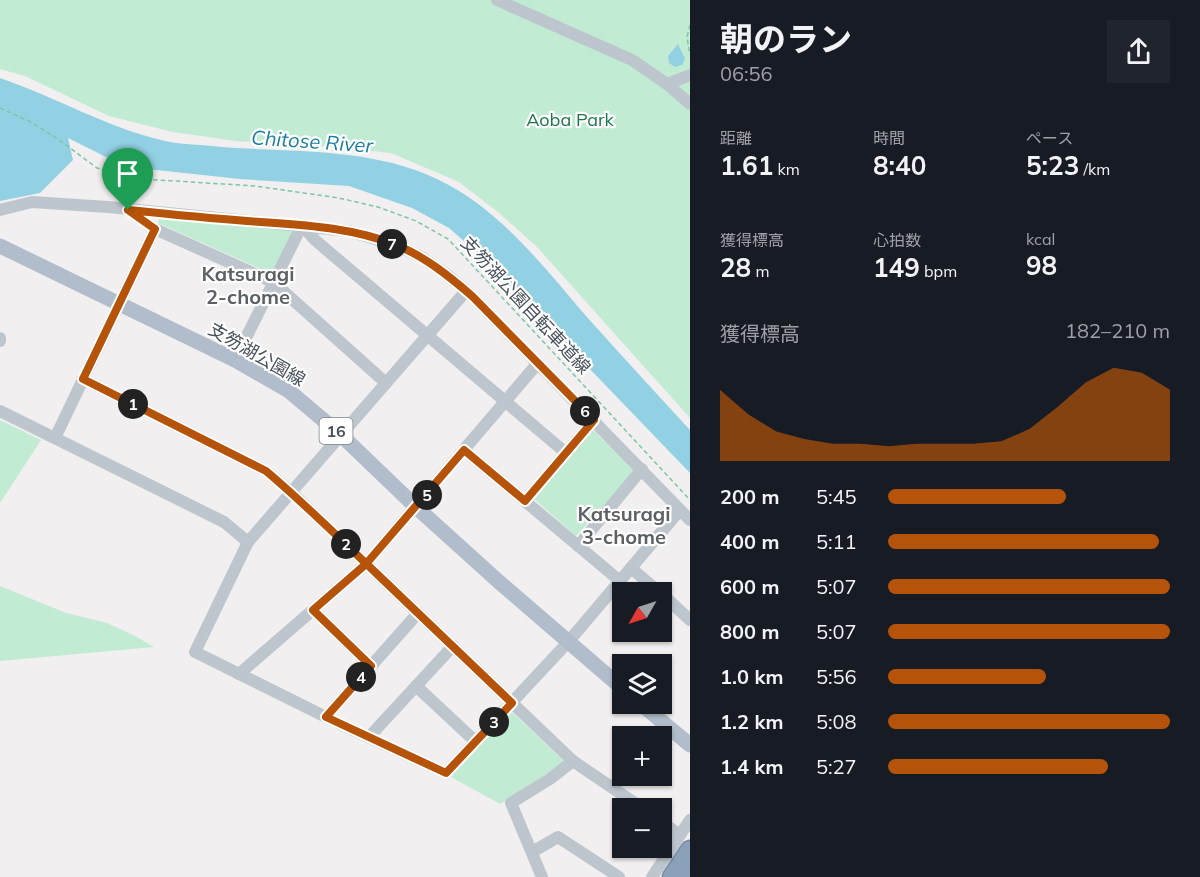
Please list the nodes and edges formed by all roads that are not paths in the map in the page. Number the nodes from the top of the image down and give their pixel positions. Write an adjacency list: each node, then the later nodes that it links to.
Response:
1 (497, 0): 3 (street)
2 (690, 75): 3 (street)
3 (667, 84): 4 (street)
4 (690, 104)
5 (0, 210): 6 (street)
6 (128, 210): 7 (street); 8 (street)
7 (302, 225): 10 (street); 11 (street); 13 (street)
8 (155, 229): 10 (street); 12 (street)
9 (0, 246): 12 (main road, 支笏湖公園線 / 16)
10 (273, 282): 14 (street); 17 (street)
11 (466, 291): 13 (street); 15 (street)
12 (119, 303): 14 (main road, 支笏湖公園線 / 16); 16 (street)
13 (428, 334): 17 (street); 18 (street)
14 (235, 360): 21 (main road, 支笏湖公園線 / 16)
15 (538, 363): 18 (street); 20 (street)
16 (83, 379): 22 (street); 26 (street)
17 (386, 383): 21 (street)
18 (506, 401): 23 (street); 24 (street)
19 (0, 411): 22 (street)
20 (594, 420): 24 (street); 25 (street)
21 (341, 435): 26 (street); 28 (main road, 支笏湖公園線 / 16)
22 (55, 438): 31 (street)
23 (464, 450): 27 (street); 28 (street)
24 (566, 453): 27 (street)
25 (642, 469): 29 (street); 32 (street)
26 (291, 492): 31 (street); 33 (street)
27 (525, 501): 32 (street)
28 (416, 507): 33 (street); 41 (main road, 支笏湖公園線 / 16)
29 (680, 510): 30 (street); 34 (street)
30 (690, 520)
31 (248, 542): 44 (street)
32 (578, 546): 35 (street)
33 (366, 564): 38 (street); 39 (street)
34 (631, 568): 35 (street); 36 (street)
35 (620, 581): 41 (street)
36 (647, 582)
37 (672, 604): 40 (street)
38 (313, 610): 43 (street); 44 (street)
39 (418, 613): 42 (street); 43 (street)
40 (690, 620)
41 (569, 641): 45 (main road, 支笏湖公園線 / 16); 47 (street)
42 (453, 646): 46 (street); 47 (street)
43 (371, 666): 49 (street)
44 (239, 674): 49 (street)
45 (612, 678)
46 (416, 686): 50 (street); 51 (street)
47 (512, 703): 51 (street); 53 (street)
48 (653, 714): 52 (main road)
49 (326, 717): 50 (street)
50 (369, 737): 51 (street)
51 (476, 742)
52 (690, 745)
53 (573, 761): 54 (street); 58 (street)
54 (627, 798)
55 (690, 820): 57 (street)
56 (672, 831): 57 (street)
57 (685, 843): 61 (street); 62 (highway)
58 (532, 852): 59 (street); 60 (street)
59 (542, 877)
60 (619, 877)
61 (652, 877)
62 (672, 877)

